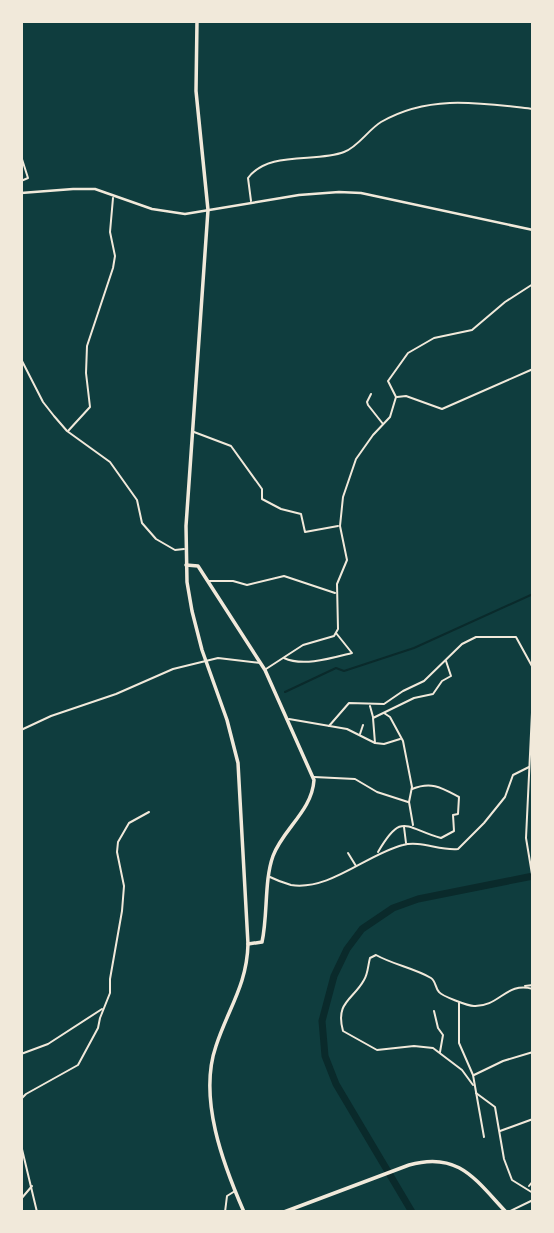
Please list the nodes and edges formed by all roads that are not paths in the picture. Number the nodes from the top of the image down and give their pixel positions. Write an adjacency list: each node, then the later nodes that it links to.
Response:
1 (197, 21): 9 (main road)
2 (533, 109): 8 (street)
3 (21, 156): 4 (street)
4 (22, 160): 5 (street)
5 (21, 181)
6 (21, 193): 7 (street)
7 (113, 196): 9 (street); 17 (street)
8 (251, 202): 9 (street); 10 (street)
9 (208, 210): 18 (main road)
10 (533, 230)
11 (533, 284): 15 (street)
12 (21, 359): 17 (street)
13 (533, 369): 15 (street)
14 (371, 394): 16 (street)
15 (396, 397): 16 (street)
16 (384, 425): 19 (street)
17 (68, 432): 20 (street)
18 (193, 432): 19 (street); 20 (main road)
19 (340, 526): 23 (street)
20 (186, 549): 21 (main road)
21 (186, 565): 22 (main road); 26 (main road)
22 (207, 580): 23 (street); 28 (main road)
23 (336, 593): 24 (street)
24 (336, 633): 25 (street); 25 (street)
25 (283, 657): 30 (street)
26 (206, 660): 28 (street); 38 (street); 55 (main road)
27 (446, 660): 29 (street); 32 (street); 33 (street)
28 (261, 663): 30 (main road)
29 (533, 668)
30 (265, 670): 35 (main road)
31 (533, 692): 42 (street)
32 (370, 705): 34 (street); 37 (street)
33 (384, 712): 34 (street); 40 (street)
34 (373, 718): 41 (street)
35 (288, 719): 37 (street); 43 (main road)
36 (363, 725): 39 (street)
37 (329, 726): 39 (street)
38 (21, 730)
39 (360, 735): 41 (street)
40 (401, 738): 41 (street); 44 (street)
41 (375, 743)
42 (529, 767): 49 (street); 54 (street)
43 (314, 777): 45 (street); 53 (main road)
44 (412, 789): 45 (street); 47 (street)
45 (409, 802): 47 (street)
46 (149, 812): 60 (street)
47 (414, 826): 48 (street)
48 (404, 827): 49 (street); 51 (street)
49 (406, 844): 51 (street)
50 (348, 853): 52 (street)
51 (377, 853): 52 (street)
52 (356, 867): 53 (street)
53 (269, 877): 55 (main road)
54 (533, 880)
55 (248, 944): 76 (main road)
56 (533, 985): 57 (street)
57 (524, 987): 58 (street); 59 (street)
58 (533, 989)
59 (459, 1002): 64 (street); 65 (street)
60 (103, 1009): 63 (street); 68 (street)
61 (434, 1011): 64 (street)
62 (533, 1052): 65 (street)
63 (21, 1054)
64 (440, 1054): 66 (street)
65 (473, 1075): 66 (street)
66 (473, 1085): 67 (street)
67 (475, 1092): 70 (street); 71 (street)
68 (21, 1100)
69 (533, 1119): 70 (street)
70 (499, 1131): 75 (street)
71 (484, 1138)
72 (21, 1145): 74 (street)
73 (533, 1181): 75 (street)
74 (32, 1186): 78 (street); 80 (street)
75 (528, 1187): 77 (street)
76 (235, 1191): 81 (street); 82 (main road)
77 (533, 1192)
78 (21, 1199)
79 (533, 1200): 84 (street)
80 (37, 1212)
81 (225, 1212)
82 (244, 1212)
83 (284, 1212): 84 (main road)
84 (507, 1212)

